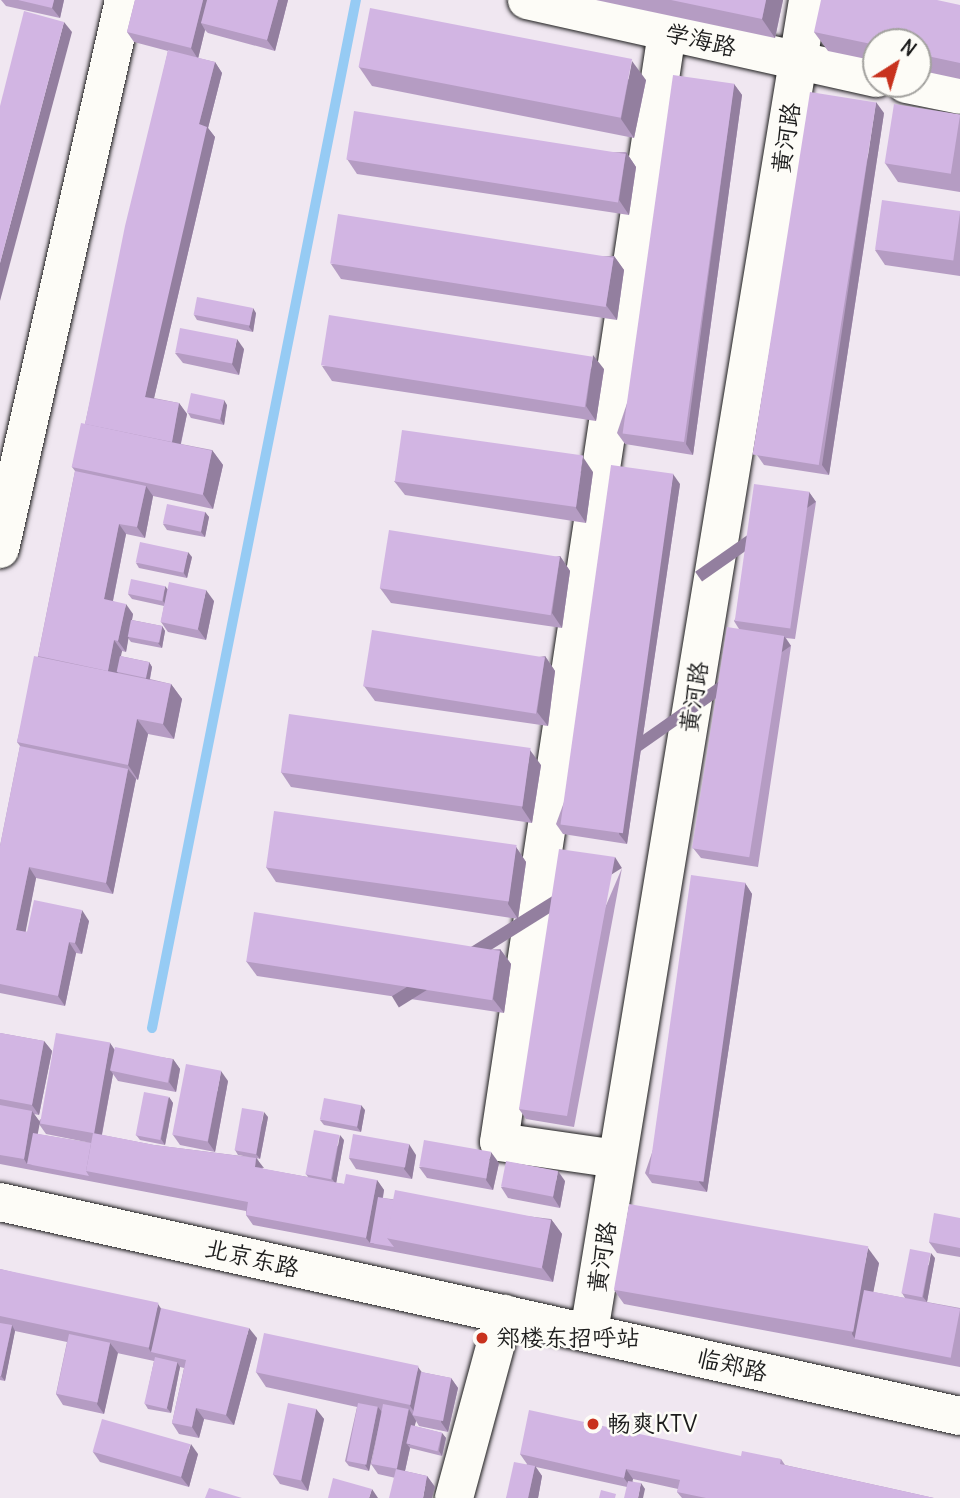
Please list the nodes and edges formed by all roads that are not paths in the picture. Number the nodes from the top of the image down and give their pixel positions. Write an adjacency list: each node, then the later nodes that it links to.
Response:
1 (124, 0): 9 (street)
2 (527, 0): 4 (street, 学海路)
3 (808, 0): 5 (street, 黄河路)
4 (667, 32): 5 (street, 学海路); 10 (street)
5 (799, 62): 6 (street, 学海路); 10 (street, 黄河路)
6 (862, 75)
7 (932, 89): 8 (street)
8 (960, 95)
9 (0, 550)
10 (617, 1159): 13 (street, 黄河路)
11 (0, 1202): 12 (street, 北京东路)
12 (504, 1314): 13 (street, 临郑路); 15 (street)
13 (589, 1332): 14 (street, 临郑路)
14 (960, 1416)
15 (454, 1498)

